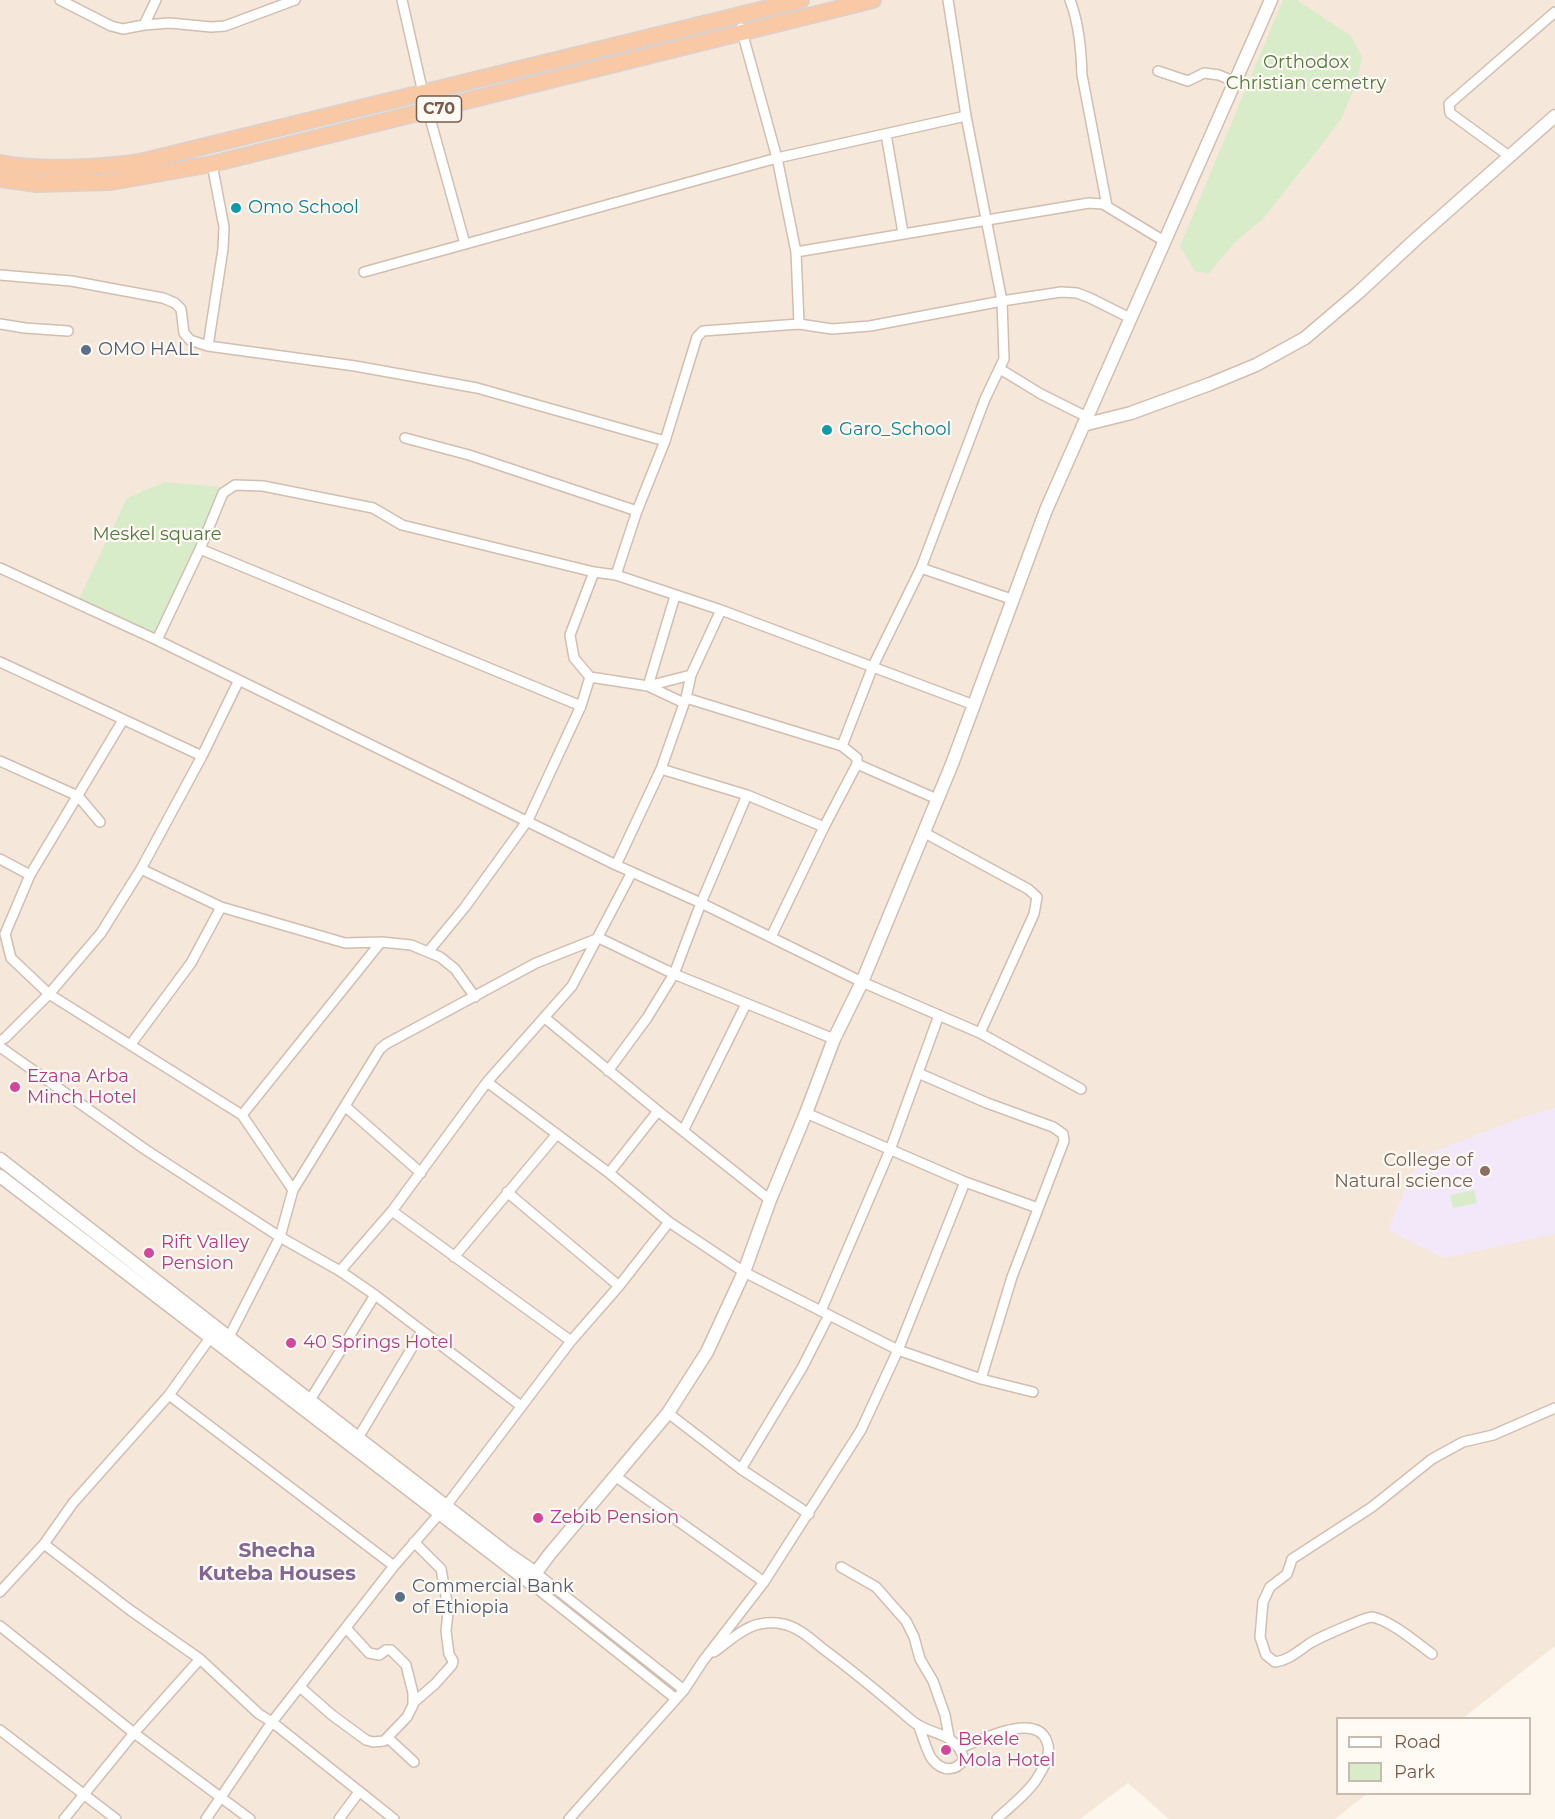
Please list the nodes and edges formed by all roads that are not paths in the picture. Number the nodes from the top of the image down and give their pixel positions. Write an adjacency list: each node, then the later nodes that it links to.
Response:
1 (60, 0): 12 (street)
2 (156, 0): 12 (street)
3 (295, 0): 12 (street)
4 (402, 0): 16 (street)
5 (801, 0): 11 (highway, C70)
6 (873, 0): 13 (highway, C70)
7 (948, 0): 18 (street)
8 (1070, 0): 26 (street)
9 (1270, 0): 15 (street)
10 (1555, 12): 21 (street)
11 (738, 16): 13 (street); 16 (highway, C70)
12 (144, 25)
13 (742, 34): 17 (highway, C70); 22 (street)
14 (1158, 71): 15 (street)
15 (1235, 82): 29 (street)
16 (423, 93): 17 (street); 23 (highway, C70)
17 (428, 111): 24 (highway, C70); 30 (street)
18 (966, 116): 20 (street); 27 (street)
19 (1555, 116): 21 (street)
20 (886, 134): 22 (street); 28 (street)
21 (1509, 156): 41 (street)
22 (777, 158): 30 (street); 31 (street)
23 (0, 163)
24 (212, 164): 25 (highway, C70); 39 (street)
25 (0, 179)
26 (1107, 206): 27 (street); 29 (street)
27 (986, 221): 28 (street); 34 (street)
28 (903, 233): 31 (street)
29 (1164, 241): 35 (street)
30 (465, 244): 32 (street)
31 (796, 252): 37 (street)
32 (364, 272)
33 (0, 275): 39 (street)
34 (1002, 301): 35 (street); 37 (street); 40 (street)
35 (1130, 318): 41 (street)
36 (0, 324): 38 (street)
37 (799, 324): 43 (street)
38 (68, 331)
39 (208, 346): 43 (street)
40 (1000, 369): 41 (street); 47 (street)
41 (1085, 421): 51 (street)
42 (405, 438): 44 (street)
43 (665, 441): 44 (street)
44 (637, 511): 49 (street)
45 (200, 549): 48 (street); 53 (street); 62 (street)
46 (0, 568): 53 (street)
47 (921, 568): 51 (street); 55 (street)
48 (594, 572): 49 (street); 57 (street)
49 (616, 575): 50 (street)
50 (675, 596): 52 (street); 59 (street)
51 (1014, 600): 61 (street)
52 (721, 610): 55 (street); 56 (street)
53 (157, 640): 58 (street)
54 (0, 662): 63 (street)
55 (873, 666): 61 (street); 64 (street)
56 (691, 675): 59 (street); 60 (street)
57 (590, 677): 59 (street); 62 (street)
58 (239, 680): 65 (street); 72 (street)
59 (648, 686): 60 (street)
60 (685, 700): 64 (street); 68 (street)
61 (974, 705): 71 (street)
62 (581, 706): 72 (street)
63 (123, 720): 65 (street); 70 (street)
64 (842, 746): 67 (street)
65 (202, 756): 78 (street)
66 (0, 761): 70 (street)
67 (857, 764): 71 (street); 74 (street)
68 (661, 769): 69 (street); 77 (street)
69 (747, 795): 74 (street); 81 (street)
70 (78, 796): 73 (street); 80 (street)
71 (937, 799): 75 (street)
72 (528, 820): 77 (street); 86 (street)
73 (100, 822)
74 (824, 826): 83 (street)
75 (923, 832): 88 (street); 94 (street)
76 (0, 859): 80 (street)
77 (616, 865): 79 (street)
78 (141, 868): 82 (street); 89 (street)
79 (632, 872): 81 (street); 84 (street)
80 (30, 875): 89 (street)
81 (700, 903): 83 (street); 87 (street)
82 (221, 907): 85 (street); 97 (street)
83 (771, 937): 88 (street)
84 (598, 938): 87 (street); 90 (street); 93 (street)
85 (381, 942): 86 (street); 105 (street)
86 (428, 952): 90 (street)
87 (674, 974): 91 (street); 98 (street)
88 (861, 982): 92 (street); 95 (street)
89 (49, 994): 96 (street); 97 (street)
90 (475, 997): 102 (street)
91 (746, 1004): 95 (street); 106 (street)
92 (939, 1015): 94 (street); 99 (street)
93 (545, 1018): 98 (street); 100 (street)
94 (980, 1033): 101 (street)
95 (834, 1039): 104 (street)
96 (1, 1040): 120 (street)
97 (131, 1044): 105 (street)
98 (608, 1071): 103 (street)
99 (918, 1073): 108 (street); 117 (street)
100 (487, 1082): 107 (street); 110 (street)
101 (1081, 1089)
102 (346, 1107): 110 (street); 114 (street)
103 (658, 1112): 106 (street); 111 (street)
104 (807, 1113): 108 (street); 116 (street)
105 (242, 1115): 114 (street)
106 (683, 1131): 116 (street)
107 (557, 1134): 111 (street); 115 (street)
108 (890, 1150): 113 (street); 126 (street)
109 (0, 1159): 128 (street)
110 (421, 1173): 118 (street)
111 (609, 1173): 119 (street)
112 (0, 1176): 129 (street)
113 (965, 1182): 117 (street); 131 (street)
114 (293, 1190): 120 (street)
115 (507, 1192): 121 (street); 124 (street)
116 (770, 1200): 123 (street)
117 (1038, 1208): 132 (street)
118 (392, 1211): 121 (street); 122 (street)
119 (669, 1222): 123 (street); 124 (street)
120 (280, 1237): 122 (street); 128 (street)
121 (454, 1257): 130 (street)
122 (340, 1271): 125 (street)
123 (744, 1272): 126 (street); 138 (street)
124 (619, 1286): 130 (street)
125 (375, 1295): 127 (street); 135 (street)
126 (825, 1313): 131 (street); 140 (street)
127 (422, 1331): 136 (street); 139 (street)
128 (229, 1337): 135 (street)
129 (210, 1338): 134 (street); 142 (street)
130 (571, 1341): 136 (street)
131 (898, 1350): 132 (street); 143 (street)
132 (981, 1379): 133 (street)
133 (1033, 1392)
134 (169, 1395): 145 (street); 146 (street)
135 (310, 1400): 139 (street)
136 (521, 1406): 142 (street)
137 (1555, 1408): 153 (street)
138 (668, 1413): 140 (street); 141 (street)
139 (358, 1438): 142 (street)
140 (741, 1468): 143 (street)
141 (615, 1476): 148 (street); 149 (street)
142 (443, 1510): 144 (street); 148 (street)
143 (809, 1514): 149 (street)
144 (414, 1542): 146 (street); 159 (street)
145 (44, 1544): 150 (street); 154 (street)
146 (394, 1566): 152 (street)
147 (841, 1568): 164 (street)
148 (533, 1578): 157 (street); 158 (street)
149 (764, 1582): 155 (street)
150 (0, 1592)
151 (0, 1626): 163 (street)
152 (346, 1628): 156 (street); 159 (street)
153 (1432, 1654)
154 (200, 1659): 160 (street); 163 (street)
155 (703, 1661): 157 (street); 161 (street)
156 (300, 1687): 160 (street); 165 (street)
157 (684, 1690): 158 (street)
158 (676, 1699): 177 (street)
159 (413, 1703): 165 (street)
160 (272, 1722): 168 (street); 170 (street)
161 (919, 1727): 164 (street); 166 (street)
162 (0, 1730): 169 (street)
163 (134, 1733): 169 (street); 170 (street)
164 (949, 1737): 166 (street)
165 (388, 1738): 167 (street)
166 (960, 1748): 178 (street)
167 (414, 1762)
168 (359, 1792): 175 (street); 176 (street)
169 (84, 1794): 171 (street); 172 (street)
170 (222, 1797): 173 (street); 174 (street)
171 (64, 1819)
172 (116, 1819)
173 (206, 1819)
174 (250, 1819)
175 (339, 1819)
176 (394, 1819)
177 (569, 1819)
178 (997, 1819)

